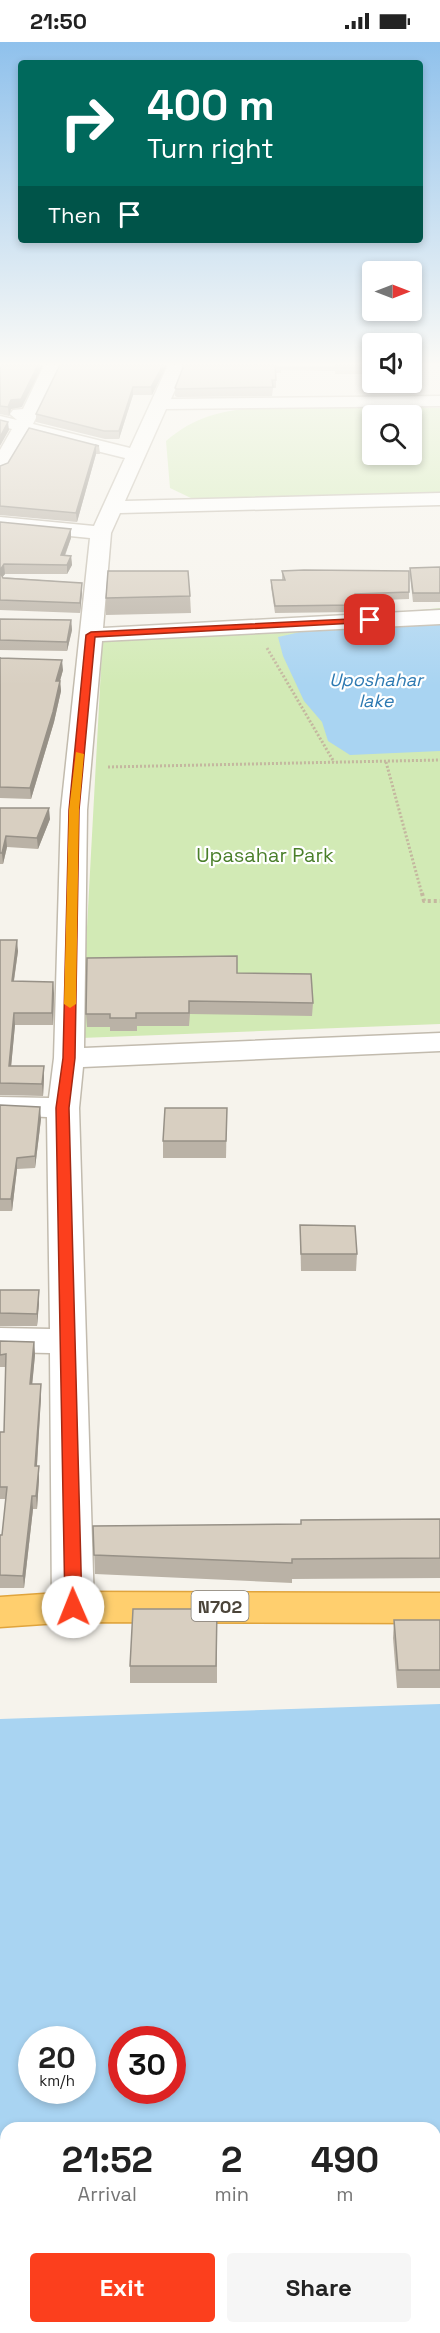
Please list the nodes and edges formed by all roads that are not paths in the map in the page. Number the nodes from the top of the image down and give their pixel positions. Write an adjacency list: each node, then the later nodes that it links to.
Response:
1 (129, 472): 3 (street)
2 (440, 499): 3 (street)
3 (113, 507): 5 (street)
4 (0, 523): 5 (street)
5 (101, 533): 7 (street)
6 (440, 617): 7 (street)
7 (81, 640): 9 (street)
8 (440, 1042): 9 (street)
9 (69, 1058): 11 (street)
10 (0, 1106): 11 (street)
11 (63, 1108): 13 (street)
12 (0, 1340): 13 (street)
13 (68, 1341): 14 (street)
14 (73, 1607): 15 (highway, N702); 16 (highway, N702)
15 (440, 1608)
16 (0, 1612)

